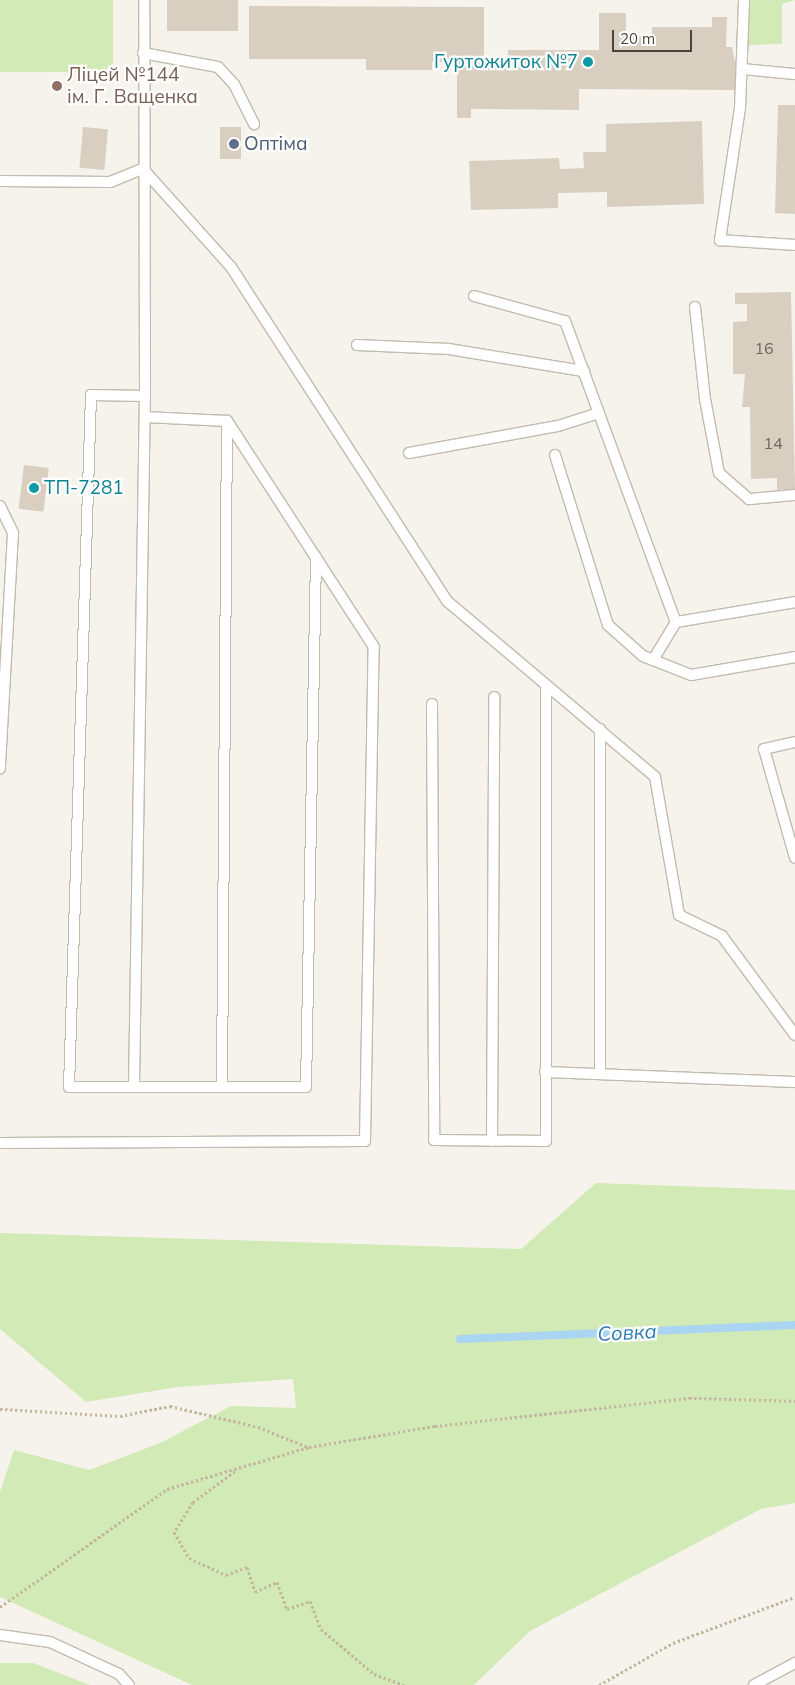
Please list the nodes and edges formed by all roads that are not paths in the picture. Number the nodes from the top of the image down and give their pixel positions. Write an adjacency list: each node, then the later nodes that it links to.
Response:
1 (144, 0): 3 (lane)
2 (744, 0): 4 (lane)
3 (143, 53): 6 (lane); 7 (lane)
4 (742, 69): 5 (lane); 9 (lane)
5 (795, 74)
6 (254, 124)
7 (143, 169): 8 (lane); 14 (lane); 27 (lane)
8 (0, 181)
9 (795, 245)
10 (474, 296): 13 (lane)
11 (695, 307): 20 (lane)
12 (357, 345): 13 (lane)
13 (584, 371): 15 (lane)
14 (145, 396): 16 (lane); 39 (lane)
15 (599, 413): 18 (lane); 24 (lane)
16 (145, 417): 17 (lane); 39 (lane)
17 (226, 421): 22 (lane); 38 (lane)
18 (409, 454)
19 (555, 455): 26 (lane)
20 (795, 495)
21 (0, 506): 32 (lane)
22 (316, 557): 38 (lane); 41 (lane)
23 (795, 602): 24 (lane)
24 (676, 622): 26 (lane)
25 (795, 657): 26 (lane)
26 (653, 660)
27 (546, 686): 30 (lane); 35 (lane)
28 (494, 697): 40 (lane)
29 (432, 704): 40 (lane)
30 (600, 729): 34 (lane); 36 (lane)
31 (795, 742): 33 (lane)
32 (0, 769)
33 (795, 858)
34 (795, 1036)
35 (545, 1072): 36 (lane); 40 (lane)
36 (600, 1074): 37 (lane)
37 (795, 1082)
38 (222, 1084): 39 (lane)
39 (134, 1086)
40 (492, 1141)
41 (0, 1143)
42 (0, 1635): 44 (lane)
43 (795, 1663): 45 (lane)
44 (128, 1685)
45 (754, 1685)

